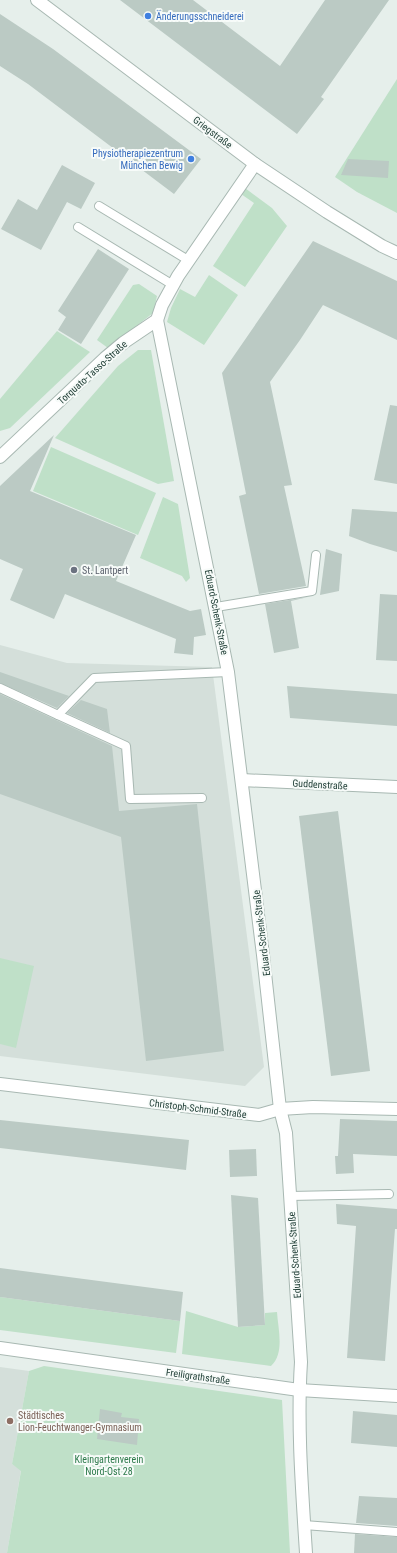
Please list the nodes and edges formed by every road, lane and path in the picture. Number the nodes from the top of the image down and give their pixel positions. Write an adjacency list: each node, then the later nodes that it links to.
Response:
1 (37, 0): 2 (street, Griegstraße)
2 (255, 164): 5 (street, Griegstraße); 6 (street)
3 (99, 206): 6 (lane)
4 (78, 227): 7 (lane)
5 (397, 253)
6 (188, 260): 7 (street)
7 (173, 285): 8 (street)
8 (157, 320): 9 (street, Torquato-Tasso-Straße); 11 (street, Eduard-Schenk-Straße)
9 (0, 457)
10 (316, 555): 11 (lane)
11 (216, 607): 12 (street, Eduard-Schenk-Straße)
12 (228, 672): 14 (lane); 15 (street, Eduard-Schenk-Straße)
13 (0, 688): 14 (lane)
14 (58, 715): 17 (lane)
15 (242, 780): 16 (street, Guddenstraße); 19 (street, Eduard-Schenk-Straße)
16 (397, 787)
17 (202, 798)
18 (0, 1084): 19 (street, Christoph-Schmid-Straße)
19 (280, 1109): 20 (street, Christoph-Schmid-Straße); 22 (street, Eduard-Schenk-Straße)
20 (397, 1109)
21 (389, 1194): 22 (lane)
22 (290, 1196): 24 (street, Eduard-Schenk-Straße)
23 (0, 1348): 24 (street, Freiligrathstraße)
24 (299, 1390): 25 (street, Freiligrathstraße); 26 (street, Eduard-Schenk-Straße)
25 (397, 1396)
26 (304, 1525): 27 (lane); 28 (street, Eduard-Schenk-Straße)
27 (397, 1532)
28 (306, 1553)

